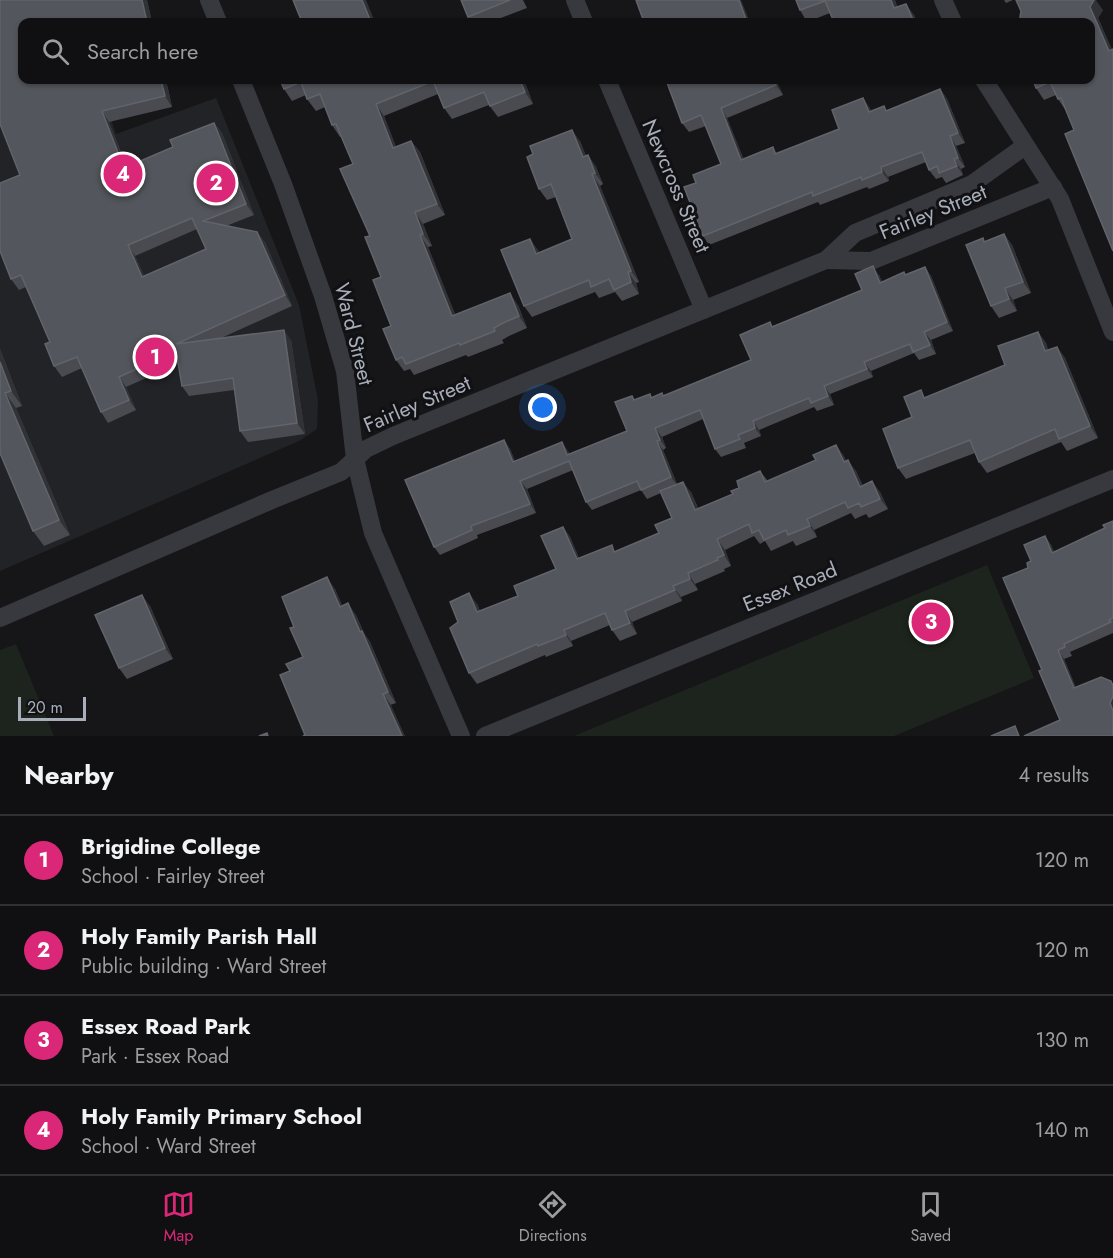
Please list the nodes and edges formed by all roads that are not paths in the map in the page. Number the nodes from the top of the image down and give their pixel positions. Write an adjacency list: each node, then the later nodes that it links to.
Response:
1 (209, 0): 4 (street)
2 (575, 0): 5 (street)
3 (943, 0): 6 (street)
4 (216, 18)
5 (582, 18)
6 (951, 18)
7 (243, 84): 15 (street, Ward Street)
8 (609, 84): 13 (street, Newcross Street)
9 (986, 84): 10 (street)
10 (1025, 146): 11 (street); 12 (street, Fairley Street)
11 (1053, 187): 12 (street, Fairley Street); 14 (street)
12 (826, 260): 13 (street, Fairley Street)
13 (704, 310): 15 (street, Fairley Street)
14 (1113, 332)
15 (355, 459): 17 (street, Fairley Street); 18 (street, Ward Street)
16 (1113, 479): 19 (street, Essex Road)
17 (0, 618)
18 (461, 736)
19 (485, 736)

